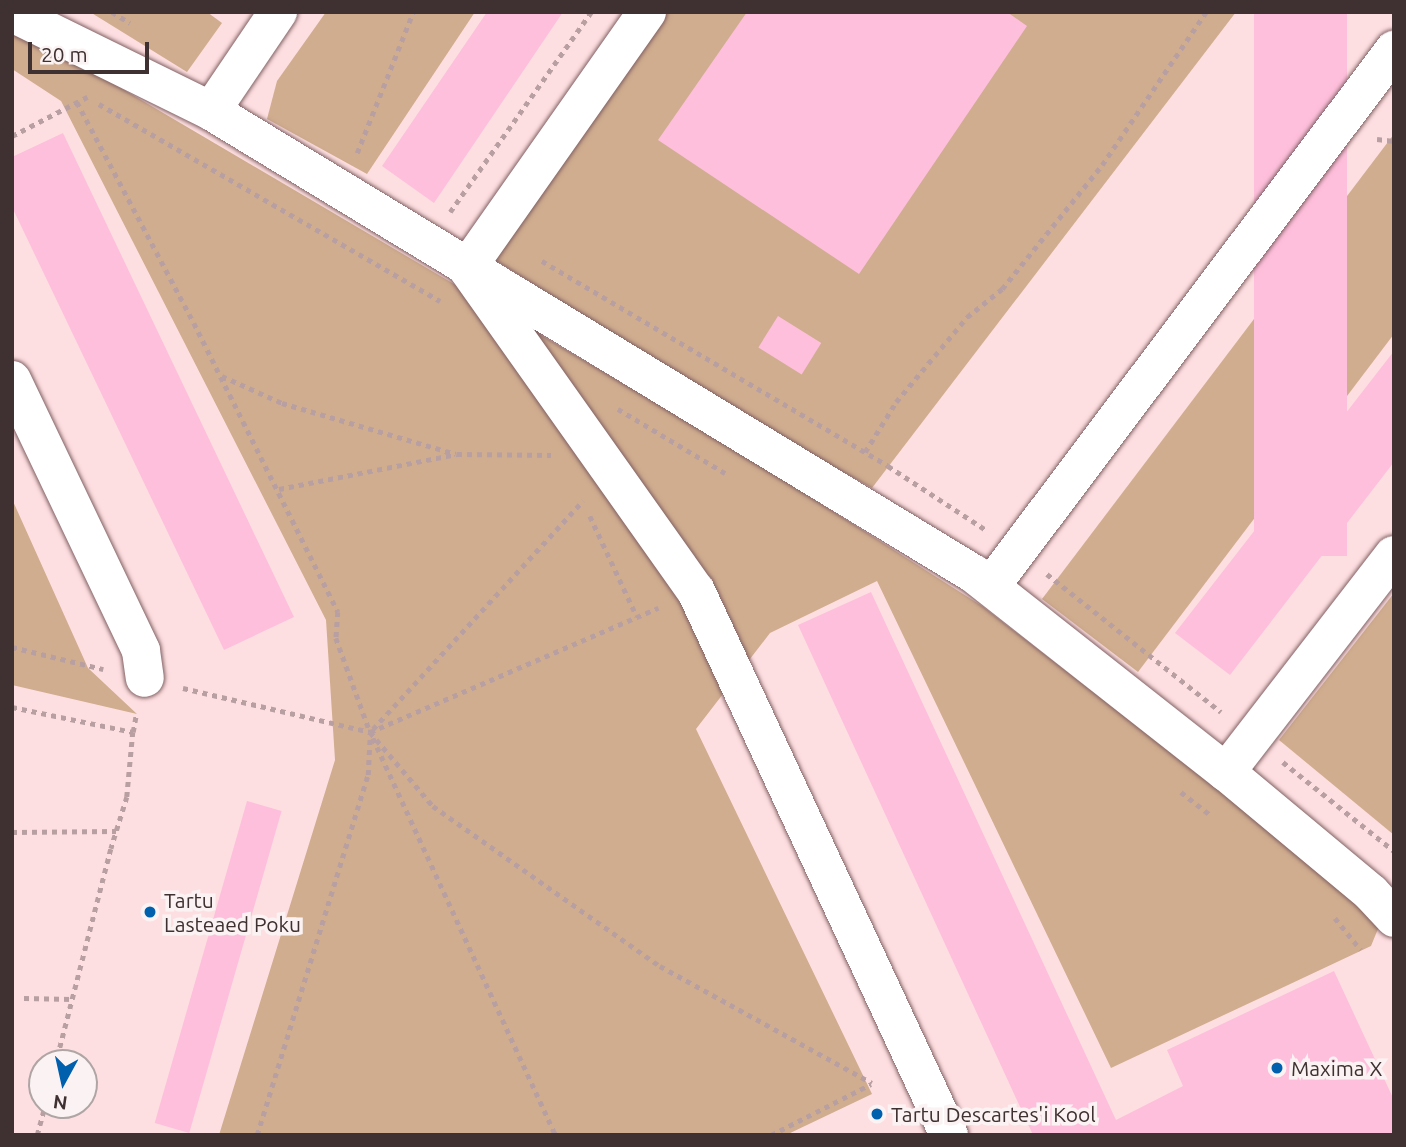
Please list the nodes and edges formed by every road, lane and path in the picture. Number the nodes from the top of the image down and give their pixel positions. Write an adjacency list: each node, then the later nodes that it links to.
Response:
1 (278, 12): 11 (street)
2 (413, 12): 13 (path)
3 (591, 12): 14 (path)
4 (647, 12): 15 (street)
5 (1206, 12): 20 (path)
6 (12, 13): 11 (street)
7 (1394, 50): 27 (street)
8 (77, 91): 9 (path)
9 (88, 97): 10 (path); 16 (path)
10 (77, 102): 12 (path); 17 (path)
11 (211, 111): 15 (street)
12 (12, 136)
13 (354, 161)
14 (442, 224)
15 (467, 268): 22 (street); 27 (street)
16 (443, 303)
17 (221, 376): 21 (path); 24 (path)
18 (12, 380): 31 (street)
19 (607, 402): 23 (path)
20 (864, 452)
21 (457, 454): 22 (path); 24 (path)
22 (604, 462): 25 (path); 28 (street)
23 (737, 480)
24 (279, 489): 33 (path)
25 (583, 500): 29 (path); 33 (path)
26 (1394, 555): 34 (street)
27 (990, 586): 34 (street)
28 (696, 591): 29 (path); 48 (street)
29 (637, 617): 33 (path)
30 (12, 648): 31 (path)
31 (145, 678): 33 (path)
32 (12, 706): 37 (path)
33 (370, 732): 45 (path); 46 (path); 47 (path)
34 (1226, 772): 40 (street)
35 (1177, 788): 36 (path)
36 (1220, 823)
37 (116, 831): 38 (path); 43 (path)
38 (12, 832)
39 (1329, 910): 41 (path)
40 (1394, 918)
41 (1361, 950)
42 (24, 998): 43 (path)
43 (72, 999): 44 (path)
44 (60, 1049)
45 (257, 1135)
46 (556, 1135)
47 (771, 1135)
48 (949, 1135)

